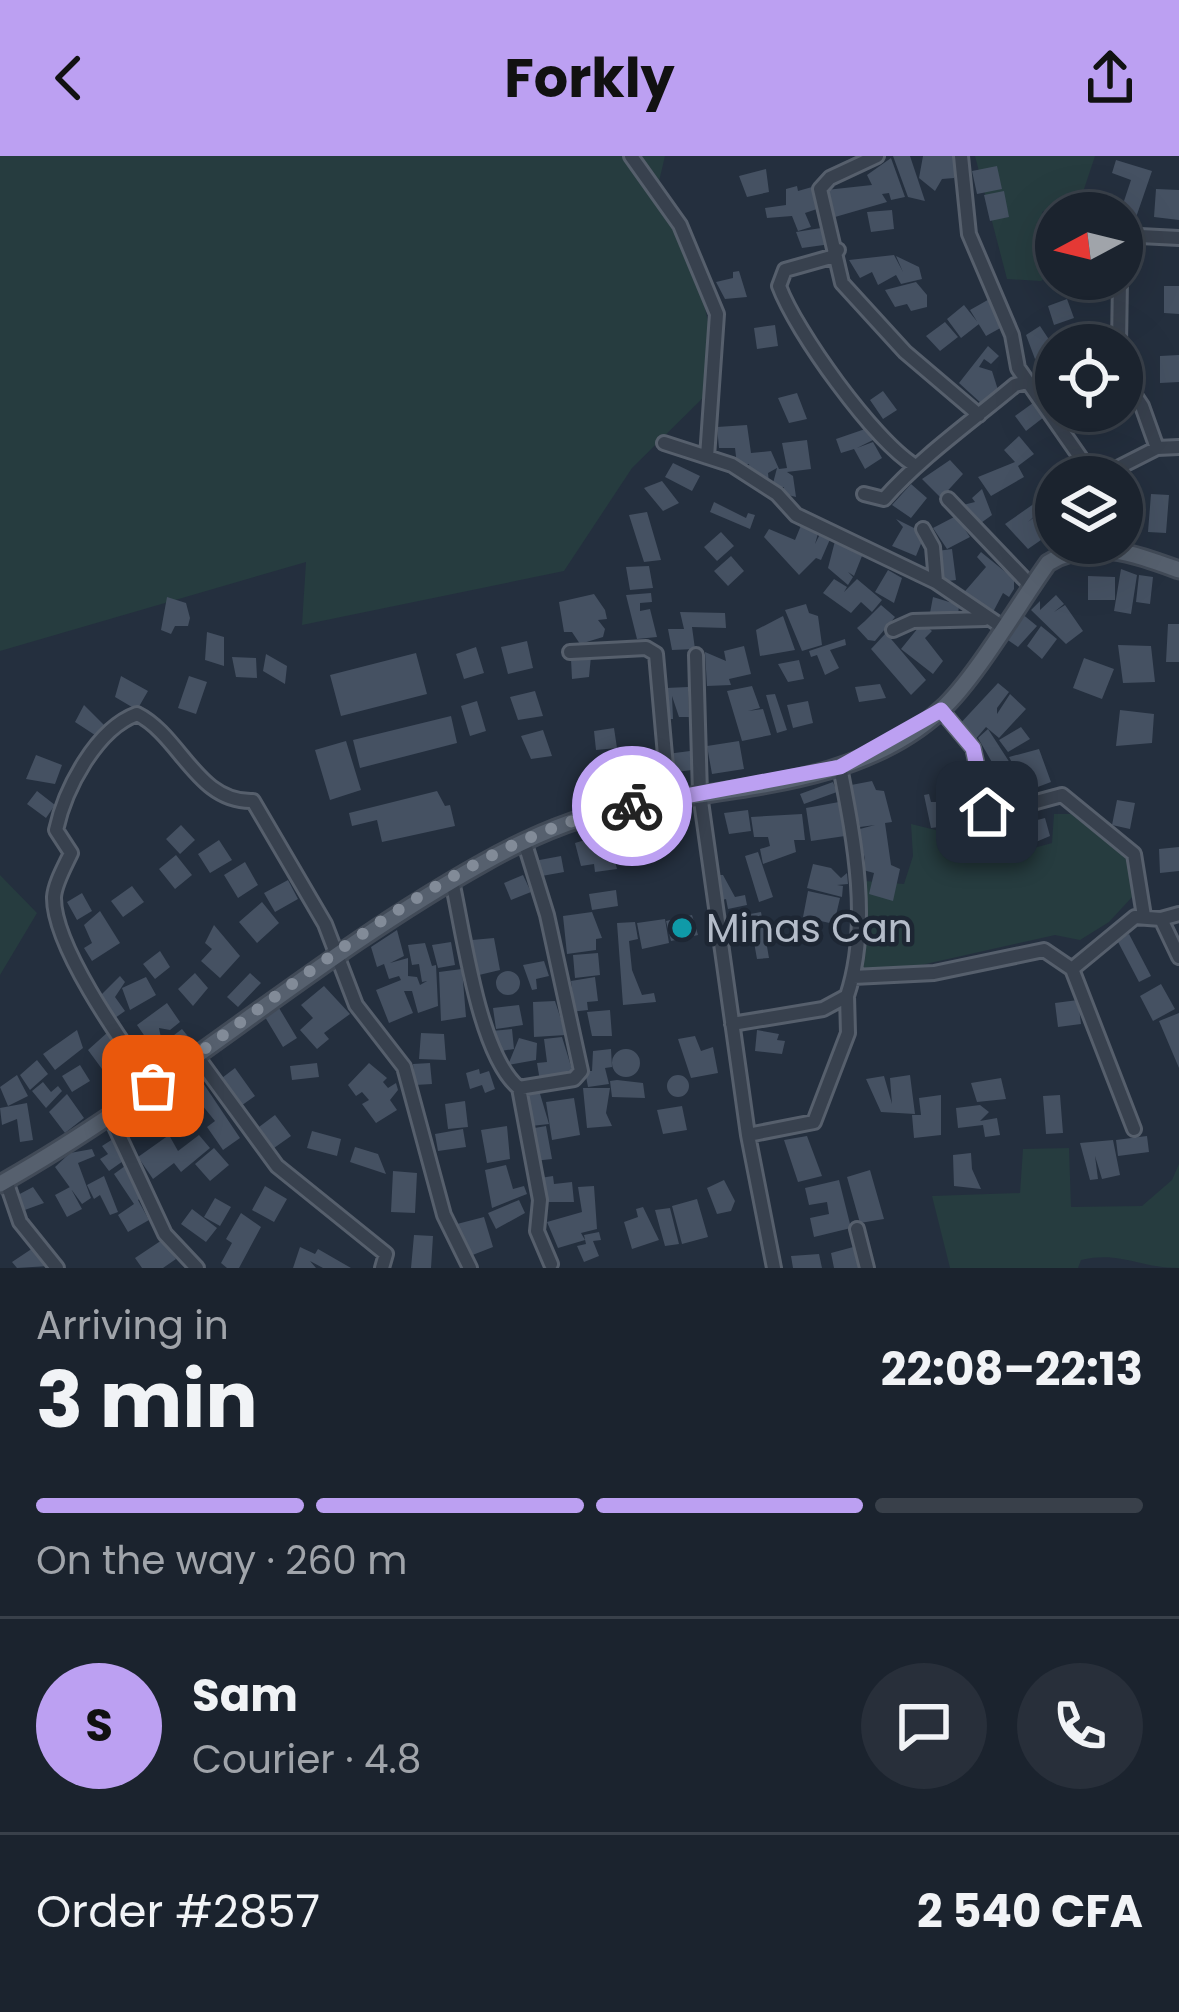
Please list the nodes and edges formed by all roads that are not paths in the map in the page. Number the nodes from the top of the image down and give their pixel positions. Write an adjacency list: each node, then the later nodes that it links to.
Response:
1 (631, 156): 15 (street)
2 (877, 156): 6 (street)
3 (961, 156): 7 (street)
4 (1143, 236): 5 (street)
5 (1179, 238)
6 (838, 250): 9 (street); 16 (street)
7 (1027, 382): 9 (street); 13 (street)
8 (1143, 409): 12 (street)
9 (980, 415): 16 (street)
10 (664, 443): 15 (street)
11 (1179, 446): 12 (street)
12 (1157, 448): 14 (street)
13 (1082, 456)
14 (1140, 456)
15 (707, 457): 23 (street)
16 (914, 465): 17 (street)
17 (864, 494)
18 (948, 499): 24 (street)
19 (923, 529): 23 (street)
20 (1143, 557): 22 (main road)
21 (1047, 564): 24 (main road)
22 (1179, 569)
23 (936, 582): 25 (street)
24 (1031, 586): 25 (main road)
25 (994, 622): 26 (street); 29 (main road)
26 (892, 630)
27 (570, 652): 32 (street)
28 (696, 655): 31 (street)
29 (941, 710): 30 (main road); 36 (street)
30 (840, 767): 31 (main road); 41 (street)
31 (700, 794): 32 (main road); 43 (street)
32 (669, 800): 33 (main road)
33 (524, 841): 34 (main road); 46 (street)
34 (452, 881): 38 (main road); 46 (street)
35 (1179, 914): 37 (street)
36 (1144, 916): 37 (street); 40 (street)
37 (1162, 919): 39 (street)
38 (335, 952): 44 (main road); 45 (street); 56 (street)
39 (1179, 957)
40 (1072, 969): 41 (street); 48 (street)
41 (853, 977): 42 (street)
42 (847, 996): 43 (street); 49 (street)
43 (732, 1024): 49 (street)
44 (196, 1055): 45 (main road); 55 (street)
45 (153, 1086): 47 (main road)
46 (519, 1088): 52 (street)
47 (110, 1116): 50 (main road); 54 (street)
48 (1133, 1129)
49 (748, 1135): 57 (street)
50 (3, 1183): 53 (street)
51 (857, 1229): 58 (street)
52 (551, 1264)
53 (58, 1268)
54 (197, 1268)
55 (382, 1268)
56 (470, 1268)
57 (774, 1268)
58 (867, 1268)

